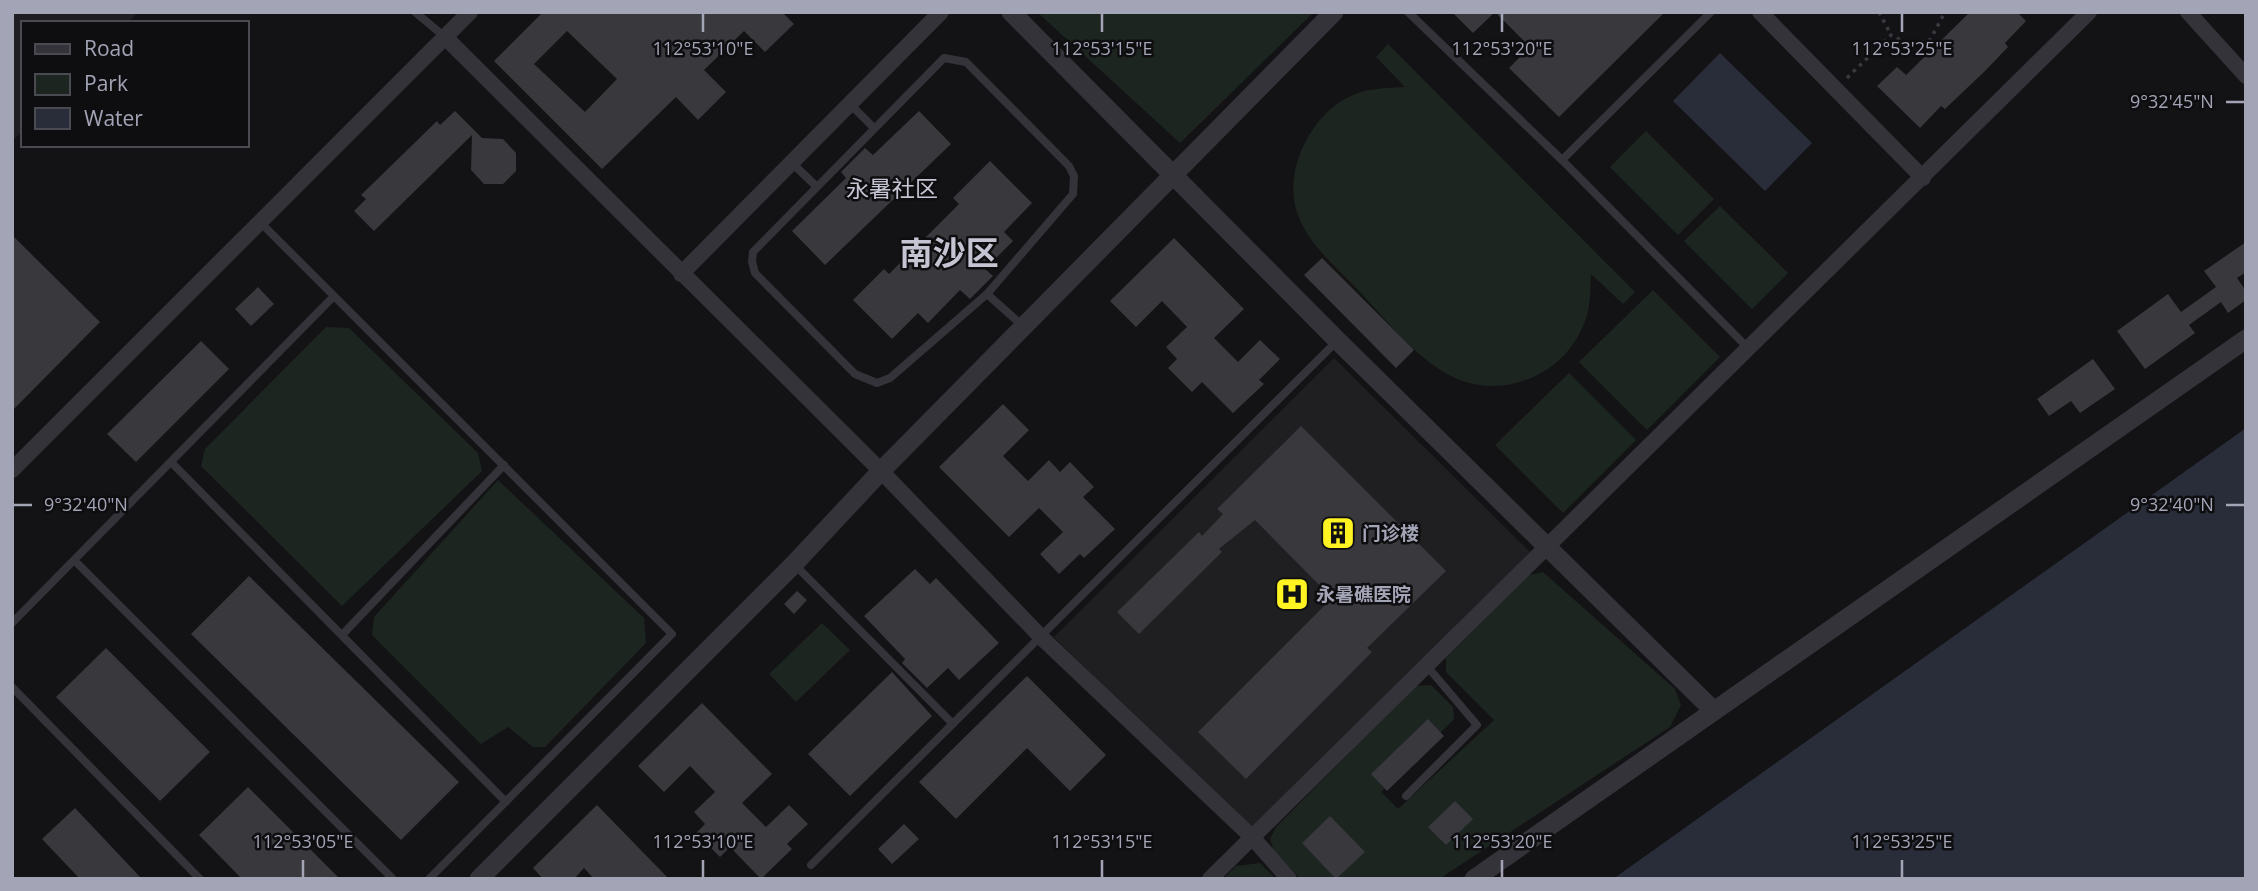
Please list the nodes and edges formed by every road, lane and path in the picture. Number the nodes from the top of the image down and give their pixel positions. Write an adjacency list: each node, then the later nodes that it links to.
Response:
1 (415, 12): 14 (lane)
2 (470, 12): 14 (street)
3 (941, 12): 17 (street)
4 (1011, 12): 21 (street)
5 (1334, 12): 21 (street)
6 (1408, 12): 19 (lane)
7 (1711, 12): 19 (lane)
8 (1760, 12): 16 (street)
9 (1880, 12): 13 (path)
10 (1945, 12): 13 (path)
11 (2089, 12): 22 (street)
12 (2188, 12): 15 (street)
13 (1891, 35): 16 (path)
14 (445, 37): 24 (street); 25 (street)
15 (2246, 76)
16 (1836, 89): 22 (street)
17 (849, 104): 18 (lane); 20 (street)
18 (874, 128): 23 (lane); 26 (lane)
19 (1562, 160): 31 (lane)
20 (792, 163): 23 (lane); 25 (street)
21 (1176, 176): 28 (street); 30 (street)
22 (1923, 178): 31 (street)
23 (816, 187): 26 (lane)
24 (260, 222): 27 (lane); 34 (street)
25 (681, 274): 35 (street)
26 (987, 294): 28 (lane)
27 (334, 296): 32 (lane); 33 (lane)
28 (1024, 327): 35 (street)
29 (2246, 339): 44 (street)
30 (1337, 340): 36 (street); 41 (lane)
31 (1750, 350): 36 (street)
32 (171, 462): 37 (lane); 40 (lane)
33 (504, 465): 40 (lane); 47 (lane)
34 (12, 470)
35 (881, 471): 38 (street); 41 (street)
36 (1546, 546): 42 (street); 44 (street)
37 (74, 560): 39 (lane); 51 (lane)
38 (794, 564): 45 (lane); 53 (street)
39 (12, 623)
40 (342, 635): 47 (lane)
41 (1041, 637): 45 (lane); 48 (street)
42 (1426, 666): 46 (lane); 48 (street)
43 (12, 687): 50 (lane)
44 (1714, 711): 56 (street)
45 (953, 724): 49 (lane)
46 (1406, 796)
47 (506, 802): 52 (lane)
48 (1252, 837): 54 (street); 55 (street)
49 (811, 866)
50 (200, 879)
51 (393, 879)
52 (429, 879)
53 (479, 879)
54 (1210, 879)
55 (1289, 879)
56 (1474, 879)

